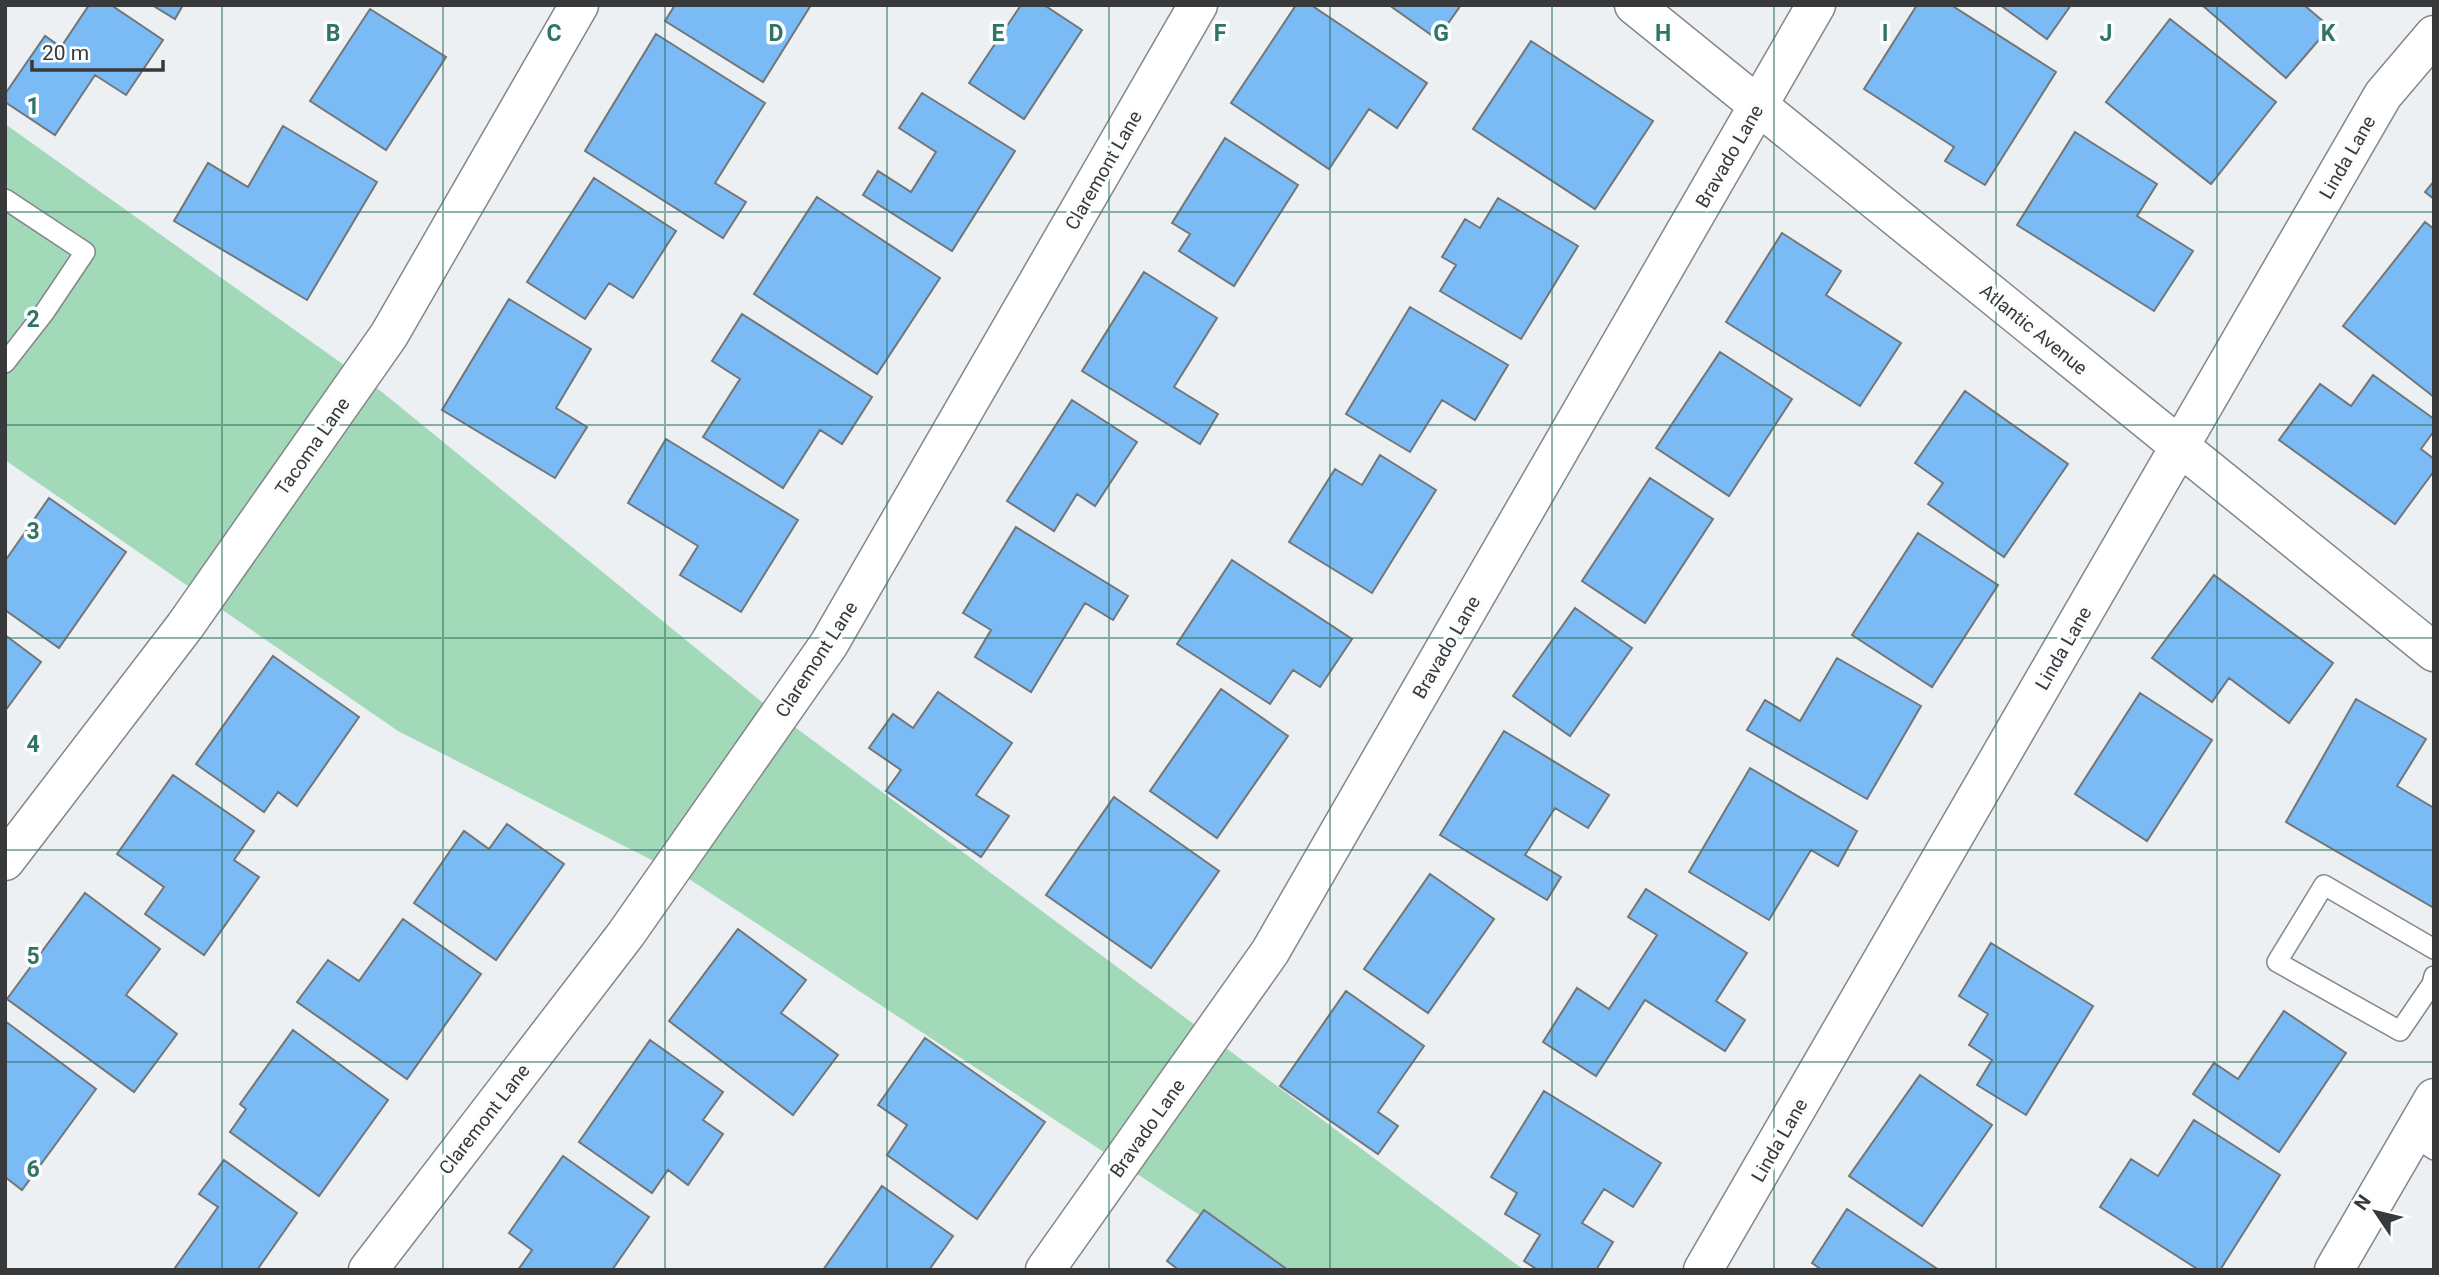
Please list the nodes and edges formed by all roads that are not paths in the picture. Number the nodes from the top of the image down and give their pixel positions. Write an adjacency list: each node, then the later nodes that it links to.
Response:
1 (579, 5): 11 (street, Tacoma Lane)
2 (1198, 5): 17 (street, Claremont Lane)
3 (1634, 5): 6 (street, Atlantic Avenue)
4 (1816, 5): 6 (street, Bravado Lane)
5 (2434, 35): 9 (street, Linda Lane)
6 (1758, 106): 9 (street, Atlantic Avenue); 18 (street, Bravado Lane)
7 (5, 199): 8 (lane)
8 (5, 363)
9 (2179, 447): 10 (street, Atlantic Avenue); 19 (street, Linda Lane)
10 (2434, 652)
11 (5, 861)
12 (2434, 949): 13 (lane)
13 (2433, 982)
14 (2434, 1098): 15 (street)
15 (2423, 1142): 16 (street)
16 (2338, 1268)
17 (368, 1270)
18 (1045, 1270)
19 (1703, 1270)

